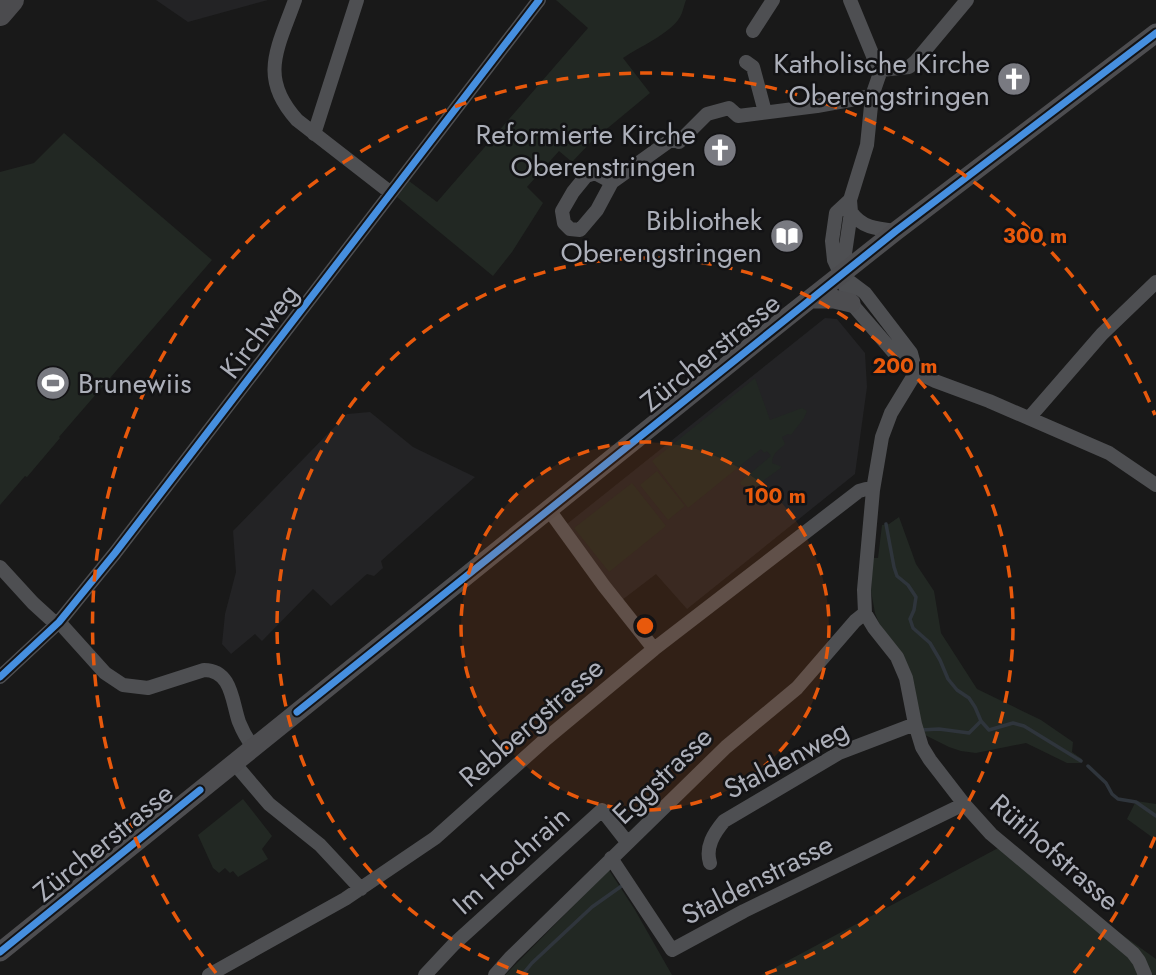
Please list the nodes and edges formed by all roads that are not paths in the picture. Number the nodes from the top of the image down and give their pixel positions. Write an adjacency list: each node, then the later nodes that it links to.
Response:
1 (12, 0): 8 (highway)
2 (295, 0): 15 (street)
3 (357, 0): 15 (street)
4 (539, 0): 17 (street, Kirchweg)
5 (773, 0): 9 (street)
6 (850, 0): 12 (street)
7 (967, 0): 12 (street)
8 (0, 14)
9 (753, 30)
10 (1156, 33): 19 (main road, Zürcherstrasse)
11 (746, 62): 14 (street)
12 (881, 70): 13 (street)
13 (872, 96): 14 (street); 18 (street)
14 (765, 112): 16 (street)
15 (314, 134): 17 (street)
16 (612, 182)
17 (391, 193): 31 (street, Kirchweg)
18 (850, 206): 19 (street); 20 (street)
19 (896, 231): 20 (main road, Zürcherstrasse)
20 (841, 275): 22 (main road, Zürcherstrasse); 23 (street); 24 (street)
21 (1156, 282): 25 (street)
22 (811, 299): 23 (main road); 28 (main road, Zürcherstrasse)
23 (851, 303): 24 (street)
24 (916, 372): 25 (street); 27 (street)
25 (1028, 418): 26 (street)
26 (1156, 485)
27 (873, 490): 30 (street); 32 (street, Rebbergstrasse)
28 (549, 510): 32 (street); 35 (main road, Zürcherstrasse)
29 (0, 567): 31 (street)
30 (865, 613): 34 (street, Rütihofstrasse); 38 (street, Eggstrasse)
31 (58, 623): 33 (street, Kirchweg); 35 (street)
32 (654, 649): 41 (street, Rebbergstrasse)
33 (0, 677)
34 (915, 724): 37 (street, Rütihofstrasse); 40 (street, Staldenweg)
35 (253, 747): 36 (main road, Zürcherstrasse)
36 (234, 762): 41 (street); 42 (main road, Zürcherstrasse)
37 (964, 804): 39 (street, Staldenstrasse); 46 (street, Rütihofstrasse)
38 (627, 842): 39 (street, Eggstrasse); 44 (street, Im Hochrain)
39 (611, 858): 45 (street, Eggstrasse)
40 (710, 863)
41 (361, 889): 43 (street, Rebbergstrasse)
42 (0, 952)
43 (208, 975)
44 (425, 975)
45 (495, 975)
46 (1145, 975)

